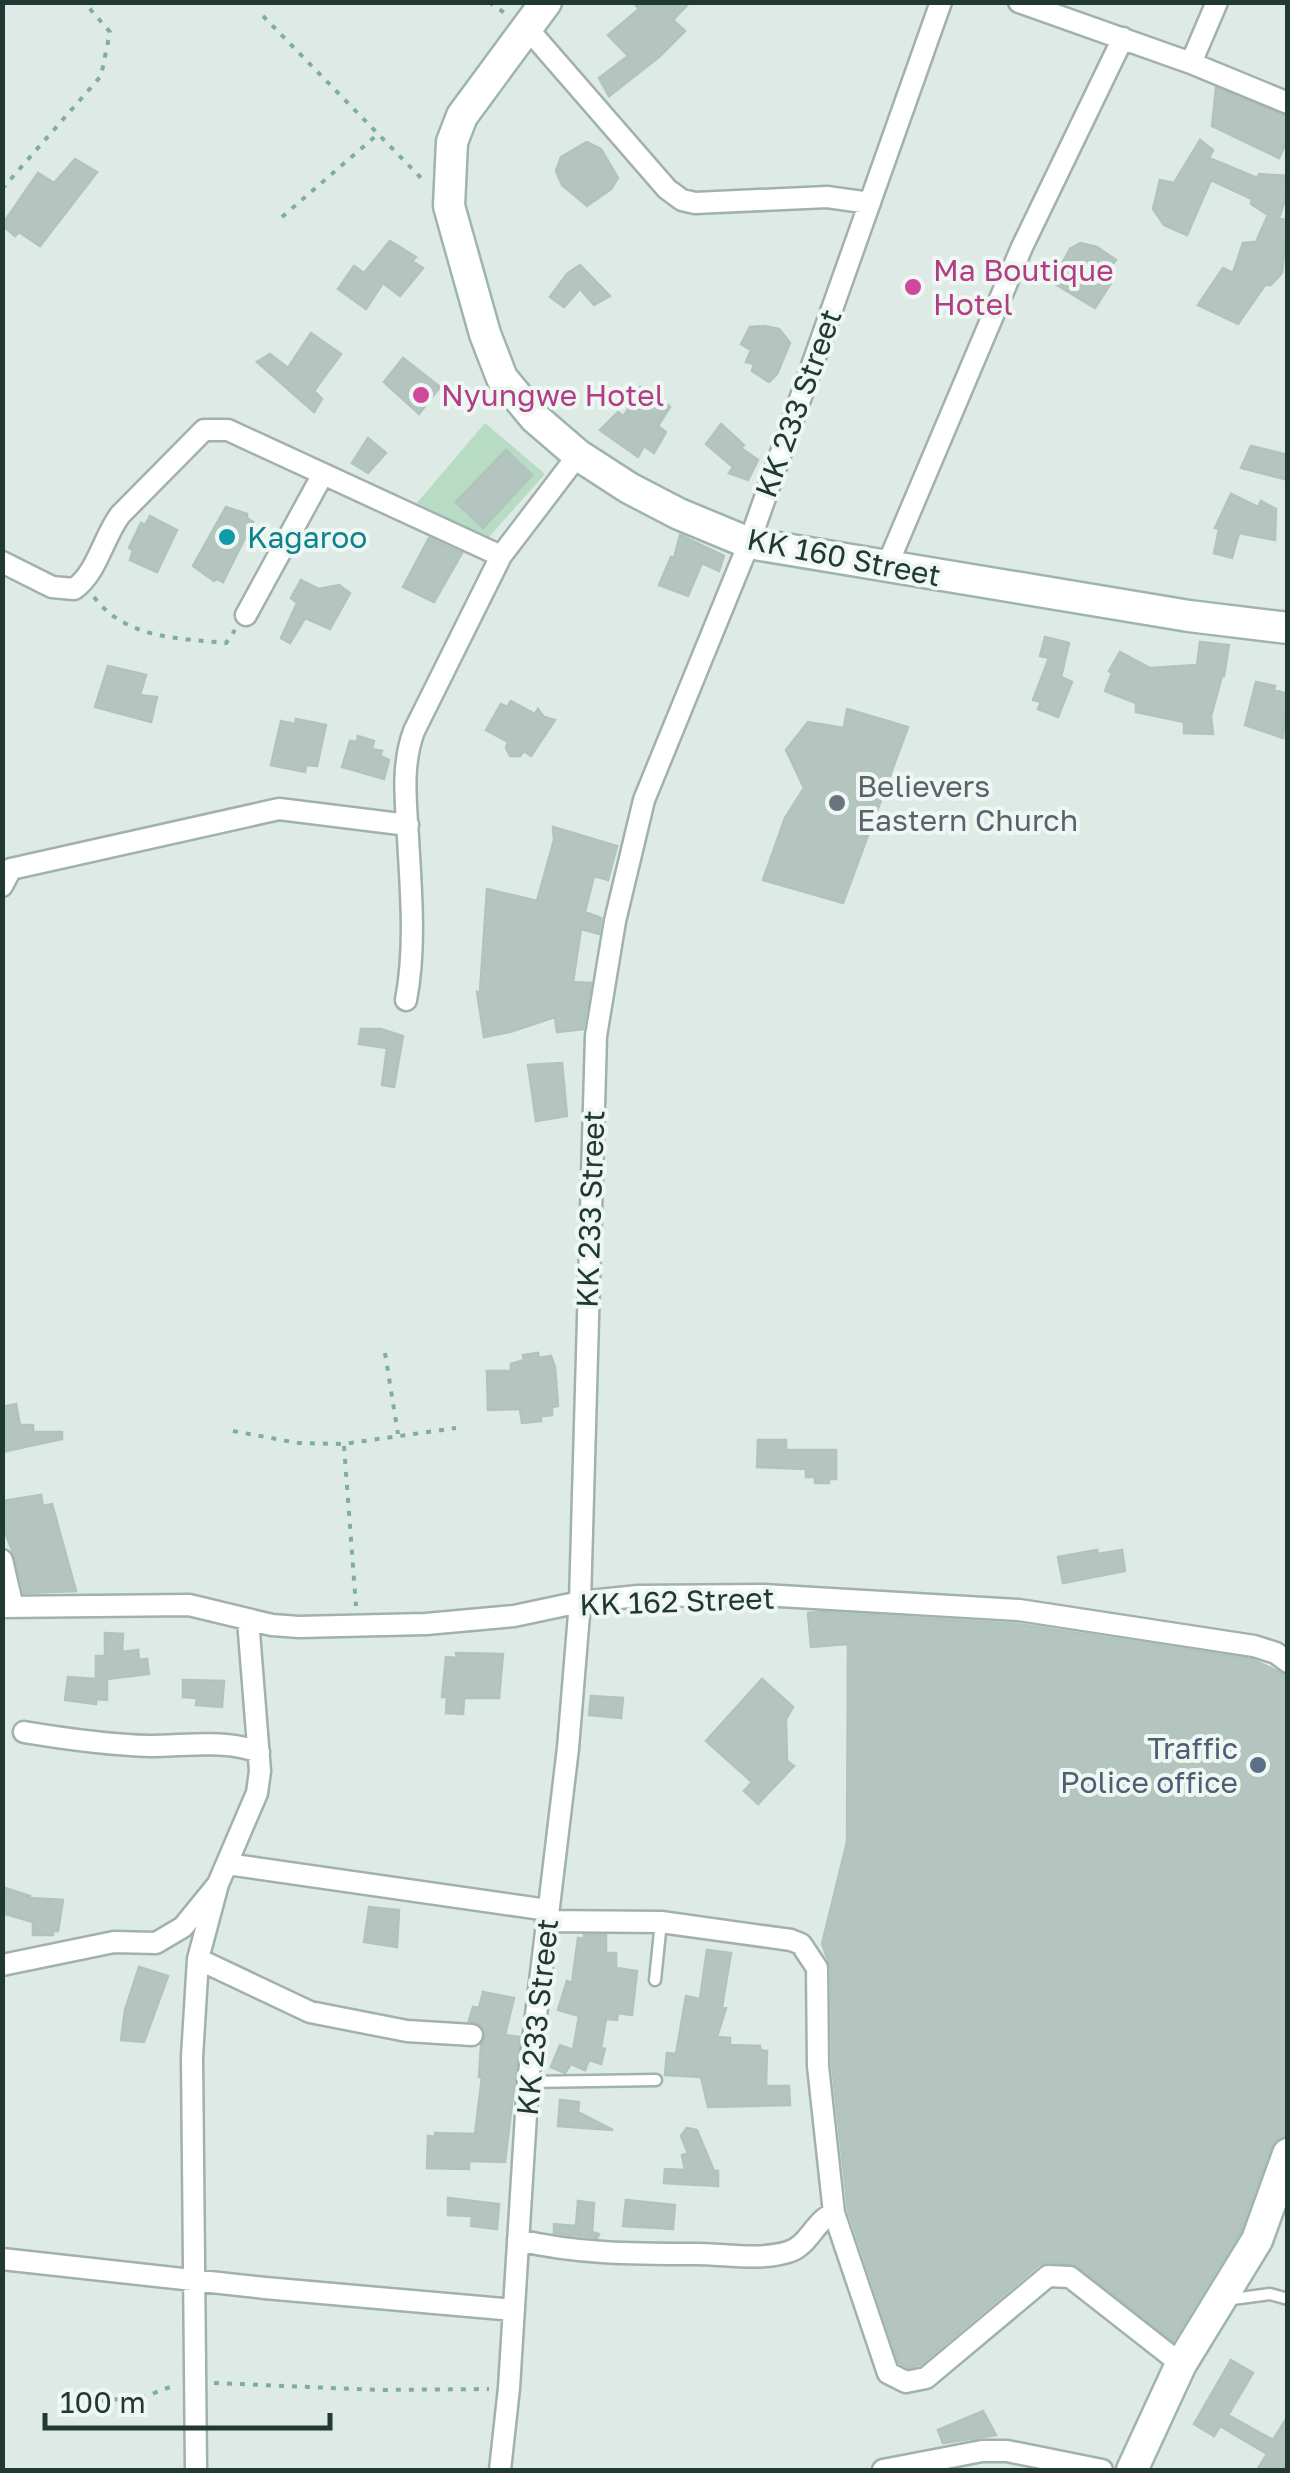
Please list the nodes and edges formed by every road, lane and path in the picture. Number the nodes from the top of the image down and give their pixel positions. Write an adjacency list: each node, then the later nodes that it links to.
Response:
1 (84, 2): 12 (path)
2 (546, 2): 7 (main road, KK 160 Street)
3 (941, 2): 13 (street, KK 233 Street)
4 (1019, 2): 8 (street)
5 (1217, 2): 9 (street)
6 (263, 16): 11 (path)
7 (528, 28): 13 (street); 14 (main road, KK 160 Street)
8 (1123, 38): 9 (street); 21 (street)
9 (1191, 64): 10 (street)
10 (1288, 103)
11 (378, 134): 14 (path); 15 (path)
12 (2, 189)
13 (870, 203): 18 (street, KK 233 Street)
14 (449, 206): 16 (main road, KK 160 Street)
15 (282, 217)
16 (578, 455): 18 (main road, KK 160 Street); 19 (street)
17 (323, 474): 19 (street); 22 (street); 23 (street)
18 (749, 543): 21 (main road, KK 160 Street); 34 (street, KK 233 Street)
19 (502, 556): 25 (street)
20 (2, 562): 22 (street)
21 (886, 568): 24 (main road, KK 160 Street)
22 (84, 583): 23 (path)
23 (246, 614)
24 (1288, 628)
25 (408, 825): 26 (street); 27 (street)
26 (2, 886)
27 (406, 1000)
28 (386, 1353): 31 (path)
29 (456, 1428): 31 (path)
30 (233, 1430): 32 (path)
31 (398, 1434): 32 (path)
32 (343, 1444): 37 (path)
33 (2, 1560): 35 (street)
34 (580, 1602): 37 (street, KK 162 Street); 38 (street, KK 162 Street); 43 (street, KK 233 Street)
35 (8, 1607): 36 (street, KK 162 Street)
36 (248, 1620): 37 (street, KK 162 Street); 40 (street)
37 (358, 1625)
38 (1288, 1662)
39 (24, 1732): 40 (street)
40 (260, 1752): 41 (street)
41 (227, 1864): 42 (street); 43 (street)
42 (218, 1884): 45 (street); 46 (street)
43 (547, 1915): 44 (street); 50 (street, KK 233 Street)
44 (661, 1922): 47 (lane); 52 (street)
45 (198, 1959): 48 (street); 55 (street)
46 (2, 1965)
47 (655, 1980)
48 (472, 2035)
49 (656, 2080): 50 (lane)
50 (528, 2082): 53 (street, KK 233 Street)
51 (1285, 2173): 57 (main road)
52 (834, 2213): 53 (street); 59 (street)
53 (518, 2240): 58 (street, KK 233 Street)
54 (2, 2259): 55 (street)
55 (192, 2279): 58 (street); 60 (street)
56 (1288, 2300): 57 (lane)
57 (1220, 2301): 59 (main road)
58 (514, 2310): 61 (street, KK 233 Street)
59 (1180, 2364): 67 (main road)
60 (194, 2383): 61 (path); 62 (path); 63 (street)
61 (509, 2388): 64 (street, KK 233 Street)
62 (64, 2397)
63 (196, 2470)
64 (500, 2470)
65 (883, 2470): 66 (street)
66 (1102, 2470)
67 (1132, 2470)

